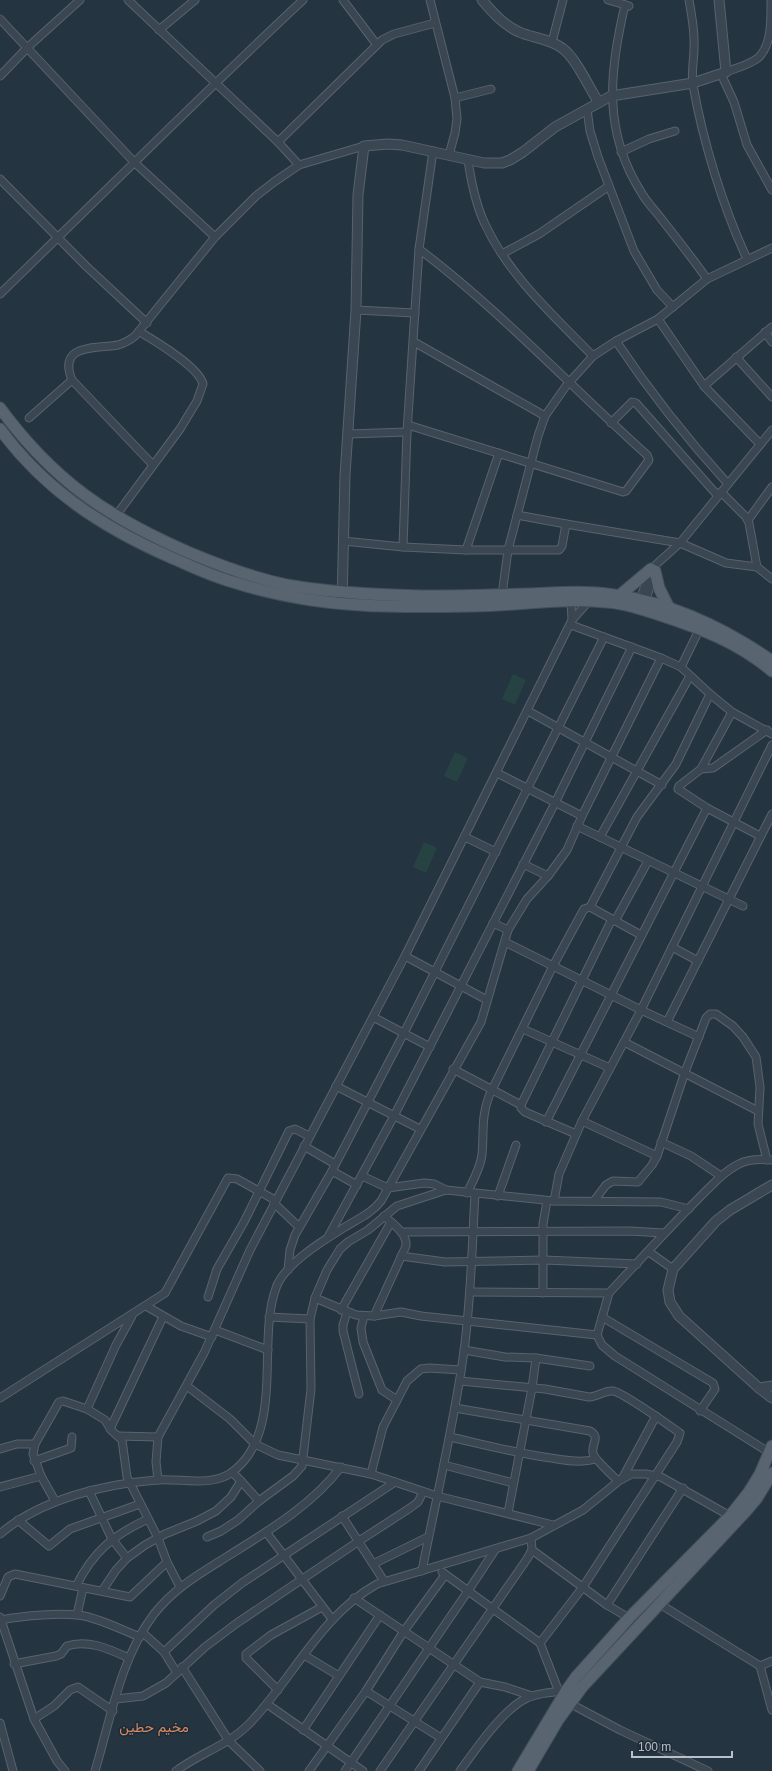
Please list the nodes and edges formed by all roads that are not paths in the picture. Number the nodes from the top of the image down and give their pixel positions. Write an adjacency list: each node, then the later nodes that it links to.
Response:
1 (80, 0): 18 (street)
2 (128, 0): 15 (street)
3 (195, 0): 15 (street)
4 (303, 0): 21 (street)
5 (343, 0): 17 (street)
6 (430, 0): 14 (street)
7 (482, 0): 16 (street)
8 (563, 0): 16 (street)
9 (608, 0): 24 (street)
10 (689, 0): 22 (street)
11 (719, 0): 19 (street)
12 (771, 0): 19 (street)
13 (0, 19): 18 (street)
14 (435, 23): 17 (street); 25 (street)
15 (159, 30): 21 (street)
16 (552, 42): 26 (street)
17 (377, 45): 29 (street)
18 (28, 48): 20 (street); 35 (street)
19 (724, 73): 22 (street); 39 (street)
20 (0, 76)
21 (215, 82): 29 (street); 35 (street)
22 (693, 83): 24 (street); 45 (street)
23 (491, 89): 25 (street)
24 (611, 96): 26 (street); 32 (street)
25 (455, 98): 33 (street)
26 (598, 101): 27 (street)
27 (587, 109): 34 (street); 38 (street)
28 (675, 131): 32 (street)
29 (278, 142): 36 (street)
30 (364, 146): 31 (street); 36 (street); 49 (street)
31 (432, 150): 33 (street); 43 (street)
32 (620, 152): 46 (street)
33 (449, 154): 34 (street)
34 (468, 160): 44 (street)
35 (135, 163): 40 (street); 41 (street)
36 (299, 165): 40 (street)
37 (0, 179): 41 (street)
38 (609, 186): 44 (street); 48 (street)
39 (772, 190)
40 (215, 237): 52 (street)
41 (58, 238): 47 (street); 52 (street)
42 (772, 248): 45 (street)
43 (419, 249): 50 (street); 62 (street)
44 (502, 254): 59 (street)
45 (747, 260): 46 (street)
46 (707, 279): 48 (street)
47 (0, 294)
48 (673, 307): 51 (street)
49 (356, 310): 50 (street); 72 (street)
50 (415, 313): 57 (street)
51 (658, 319): 56 (street); 63 (street)
52 (147, 323): 54 (street)
53 (772, 327): 55 (street)
54 (140, 332): 61 (street); 76 (street)
55 (765, 332): 58 (street); 60 (street)
56 (616, 341): 59 (street); 77 (street)
57 (414, 342): 66 (street); 69 (street)
58 (772, 342)
59 (593, 356): 62 (street)
60 (736, 357): 63 (street); 64 (street)
61 (72, 380): 67 (street); 76 (street)
62 (570, 382): 66 (street); 68 (street)
63 (704, 386): 73 (street)
64 (772, 397)
65 (0, 408): 81 (main road)
66 (545, 416): 75 (street)
67 (29, 418)
68 (611, 423): 75 (street); 79 (street)
69 (408, 428): 72 (street); 74 (street); 86 (street)
70 (0, 430): 93 (main road)
71 (771, 433): 73 (street)
72 (348, 434): 84 (street)
73 (760, 444): 77 (street)
74 (499, 453): 75 (street); 87 (street)
75 (531, 463): 80 (street)
76 (153, 465): 81 (street)
77 (728, 484): 79 (street)
78 (772, 487): 82 (street)
79 (720, 494): 82 (street); 85 (street)
80 (517, 515): 83 (street); 88 (street)
81 (115, 517): 91 (main road)
82 (748, 520): 89 (street)
83 (566, 524): 85 (street); 88 (street)
84 (343, 541): 86 (street); 94 (street)
85 (680, 544): 89 (street); 90 (street)
86 (403, 547): 87 (street)
87 (466, 550): 88 (street)
88 (508, 550): 95 (street)
89 (757, 567): 92 (street)
90 (654, 569): 96 (main road); 100 (street); 101 (main road)
91 (236, 571): 93 (main road); 94 (main road)
92 (772, 579)
93 (232, 582): 99 (main road)
94 (342, 591): 95 (main road); 99 (street)
95 (502, 595): 96 (main road)
96 (620, 595): 100 (main road)
97 (571, 600): 98 (main road); 99 (main road); 102 (street)
98 (589, 601): 100 (main road); 102 (street)
99 (342, 603)
100 (641, 604): 101 (main road); 103 (main road)
101 (669, 608): 107 (main road)
102 (571, 622): 104 (street); 112 (street)
103 (700, 628): 108 (street); 109 (main road)
104 (604, 637): 105 (street); 114 (street)
105 (632, 647): 106 (street); 116 (street)
106 (662, 658): 108 (street); 118 (street)
107 (772, 661)
108 (681, 667): 110 (street)
109 (772, 671)
110 (690, 676): 111 (street); 120 (street)
111 (710, 694): 113 (street); 122 (street)
112 (528, 711): 114 (street); 121 (street)
113 (732, 712): 115 (street); 119 (street)
114 (559, 728): 116 (street); 123 (street)
115 (770, 732): 119 (street)
116 (584, 742): 118 (street); 124 (street)
117 (772, 745): 128 (street)
118 (611, 756): 120 (street); 127 (street)
119 (701, 769): 125 (street)
120 (638, 771): 122 (street); 132 (street)
121 (497, 773): 123 (street); 131 (street)
122 (662, 785): 133 (street)
123 (528, 789): 124 (street); 134 (street)
124 (555, 803): 127 (street); 136 (street)
125 (707, 808): 128 (street); 137 (street)
126 (772, 814): 130 (street)
127 (582, 816): 129 (street)
128 (734, 822): 130 (street); 139 (street)
129 (577, 826): 132 (street); 138 (street)
130 (760, 836): 140 (street)
131 (465, 837): 134 (street); 149 (street)
132 (600, 837): 133 (street)
133 (620, 847): 135 (street); 142 (street)
134 (496, 852): 152 (street)
135 (648, 861): 137 (street); 143 (street)
136 (523, 864): 138 (street); 144 (street)
137 (674, 872): 139 (street); 146 (street)
138 (548, 876): 145 (street)
139 (702, 885): 140 (street); 148 (street)
140 (729, 898): 141 (street); 150 (street)
141 (743, 906)
142 (590, 907): 143 (street); 151 (street)
143 (614, 920): 146 (street); 153 (street)
144 (493, 923): 145 (street); 154 (street)
145 (508, 930): 147 (street)
146 (641, 935): 155 (street)
147 (505, 942): 151 (street); 156 (street)
148 (672, 947): 150 (street); 157 (street)
149 (405, 956): 152 (street); 158 (street)
150 (698, 961): 159 (street)
151 (553, 966): 153 (street); 160 (street)
152 (436, 972): 154 (street); 161 (street)
153 (582, 981): 155 (street); 164 (street)
154 (461, 985): 156 (street); 165 (street)
155 (611, 995): 157 (street); 166 (street)
156 (487, 1000): 168 (street)
157 (641, 1010): 159 (street); 163 (street)
158 (373, 1017): 161 (street); 170 (street)
159 (667, 1022): 162 (street)
160 (523, 1029): 164 (street); 171 (street)
161 (404, 1033): 165 (street); 172 (street)
162 (698, 1037): 169 (street); 174 (street)
163 (624, 1042): 167 (street); 169 (street)
164 (552, 1043): 166 (street); 173 (street)
165 (430, 1047): 175 (street)
166 (580, 1055): 167 (street); 177 (street)
167 (610, 1068): 176 (street)
168 (453, 1069): 171 (street); 178 (street)
169 (685, 1072): 174 (street); 181 (street)
170 (336, 1086): 172 (street); 180 (street)
171 (492, 1089): 173 (street); 194 (street)
172 (367, 1102): 175 (street); 186 (street)
173 (521, 1105): 177 (street)
174 (758, 1110): 185 (street)
175 (394, 1116): 178 (street); 187 (street)
176 (582, 1121): 179 (street); 184 (street)
177 (546, 1122): 179 (street)
178 (420, 1129): 191 (street)
179 (576, 1134): 196 (street)
180 (309, 1136): 183 (street); 193 (street)
181 (661, 1142): 184 (street); 188 (street)
182 (516, 1145): 195 (street)
183 (304, 1146): 186 (street); 198 (street)
184 (657, 1156): 197 (street)
185 (770, 1160): 188 (street)
186 (334, 1167): 189 (street); 202 (street)
187 (362, 1176): 189 (street); 191 (street)
188 (721, 1176): 199 (street)
189 (357, 1185): 207 (street)
190 (772, 1185): 213 (street)
191 (388, 1188): 192 (street); 207 (street)
192 (446, 1190): 194 (street); 200 (street)
193 (259, 1191): 198 (street); 218 (street); 220 (street)
194 (471, 1194): 195 (street); 203 (street)
195 (498, 1196): 196 (street)
196 (551, 1201): 197 (street); 204 (street)
197 (594, 1201): 199 (street)
198 (274, 1202): 202 (street); 230 (street)
199 (689, 1208): 206 (street)
200 (384, 1216): 201 (street); 219 (street)
201 (391, 1222): 205 (street); 221 (street)
202 (299, 1227): 214 (street)
203 (473, 1231): 204 (street); 205 (street); 211 (street)
204 (543, 1231): 206 (street); 210 (street)
205 (401, 1232): 209 (street)
206 (664, 1233): 208 (street)
207 (327, 1238): 214 (street)
208 (649, 1252): 212 (street); 213 (street)
209 (401, 1256): 211 (street); 224 (street)
210 (544, 1260): 211 (street); 212 (street); 216 (street)
211 (472, 1262): 215 (street)
212 (637, 1264): 217 (street)
213 (673, 1269): 241 (street)
214 (288, 1270): 227 (street)
215 (470, 1292): 216 (street); 229 (street)
216 (544, 1293): 217 (street)
217 (609, 1293): 225 (street)
218 (208, 1297)
219 (315, 1298): 221 (street); 228 (street)
220 (146, 1306): 222 (street); 226 (street)
221 (344, 1311): 223 (street); 242 (street)
222 (133, 1314): 243 (street); 247 (street)
223 (364, 1316): 224 (street); 245 (street)
224 (374, 1316): 229 (street)
225 (602, 1316): 231 (street); 248 (street)
226 (163, 1317): 230 (street); 251 (street)
227 (269, 1317): 228 (street); 232 (street)
228 (310, 1319): 263 (street)
229 (467, 1320): 231 (street); 233 (street)
230 (213, 1333): 232 (street); 238 (street)
231 (597, 1335): 248 (street)
232 (268, 1350): 257 (street)
233 (464, 1350): 234 (street); 236 (street)
234 (536, 1358): 235 (street); 240 (street)
235 (590, 1366)
236 (461, 1370): 237 (street); 245 (street)
237 (460, 1381): 240 (street); 246 (street)
238 (187, 1386): 254 (street); 257 (street)
239 (772, 1386): 241 (street)
240 (532, 1388): 249 (street); 250 (street)
241 (759, 1388): 244 (street)
242 (359, 1394)
243 (0, 1398)
244 (772, 1398)
245 (397, 1400): 268 (street)
246 (455, 1408): 250 (street); 255 (street)
247 (87, 1409): 251 (street); 256 (street)
248 (700, 1411): 259 (street)
249 (656, 1416): 269 (street); 272 (street)
250 (525, 1421): 260 (street); 261 (street)
251 (110, 1429): 252 (street)
252 (118, 1436): 254 (street); 275 (street)
253 (72, 1437): 262 (street)
254 (158, 1437): 271 (street)
255 (450, 1437): 260 (street); 264 (street)
256 (36, 1444): 258 (street); 262 (street)
257 (255, 1444): 263 (street); 266 (street)
258 (0, 1449)
259 (771, 1450): 287 (main road)
260 (519, 1453): 261 (street); 276 (street)
261 (596, 1459): 272 (street)
262 (34, 1461): 270 (street)
263 (304, 1461): 265 (street); 283 (street)
264 (444, 1465): 276 (street); 281 (street)
265 (341, 1467): 268 (street); 292 (street)
266 (232, 1472): 271 (street); 273 (street)
267 (772, 1473): 318 (main road)
268 (371, 1474): 274 (street)
269 (655, 1475): 272 (street); 278 (street); 313 (street)
270 (41, 1476): 277 (street); 282 (street)
271 (158, 1480): 275 (street)
272 (620, 1480): 291 (street)
273 (241, 1481): 283 (street); 296 (street)
274 (395, 1482): 280 (street); 286 (street)
275 (130, 1483): 279 (street); 284 (street)
276 (513, 1483): 285 (street)
277 (0, 1487)
278 (683, 1488): 287 (street); 319 (street)
279 (88, 1492): 282 (street); 288 (street)
280 (423, 1492): 281 (street); 299 (street)
281 (437, 1496): 285 (street); 295 (street)
282 (55, 1501): 290 (street)
283 (259, 1501): 294 (street)
284 (140, 1504): 288 (street); 289 (street)
285 (508, 1513): 291 (street)
286 (342, 1516): 299 (street); 302 (street)
287 (730, 1516): 324 (main road)
288 (100, 1518): 290 (street); 298 (street)
289 (148, 1519): 296 (street); 298 (street)
290 (18, 1520): 293 (street)
291 (553, 1525): 297 (street)
292 (266, 1532): 302 (street); 312 (street)
293 (0, 1534)
294 (207, 1537)
295 (428, 1537): 305 (street); 307 (street)
296 (158, 1538): 303 (street); 304 (street)
297 (531, 1538): 300 (street); 301 (street)
298 (112, 1539): 303 (street); 311 (street)
299 (359, 1541): 305 (street); 309 (street)
300 (495, 1550): 306 (street); 315 (street)
301 (532, 1550): 313 (street); 321 (street)
302 (283, 1555): 309 (street); 331 (street)
303 (127, 1558): 314 (street)
304 (167, 1562): 312 (street); 314 (street)
305 (373, 1564): 310 (street)
306 (435, 1567): 307 (street); 308 (street)
307 (422, 1571): 310 (street)
308 (445, 1575): 315 (street); 327 (street)
309 (302, 1579): 320 (street); 338 (street)
310 (384, 1581): 317 (street)
311 (79, 1587): 314 (street); 316 (street); 322 (street)
312 (180, 1587): 328 (street)
313 (583, 1587): 319 (street); 329 (street)
314 (102, 1591)
315 (468, 1591): 321 (street); 330 (street)
316 (0, 1596)
317 (354, 1598): 323 (street); 326 (street)
318 (658, 1603): 337 (street); 346 (main road)
319 (607, 1605): 324 (street)
320 (322, 1607): 326 (street); 341 (street)
321 (492, 1608): 329 (street); 336 (street)
322 (77, 1615): 325 (street); 328 (street)
323 (380, 1615): 327 (street); 339 (street)
324 (629, 1618): 343 (main road)
325 (0, 1619): 335 (street)
326 (332, 1620): 332 (street)
327 (404, 1631): 330 (street); 342 (street)
328 (141, 1635): 331 (street); 333 (street)
329 (540, 1643): 343 (street)
330 (429, 1648): 336 (street); 348 (street)
331 (164, 1652): 338 (street)
332 (304, 1655): 339 (street); 341 (street)
333 (129, 1658): 335 (street); 345 (street)
334 (772, 1661): 337 (street)
335 (14, 1664): 351 (street)
336 (455, 1664): 340 (street); 352 (street)
337 (760, 1666): 349 (street)
338 (180, 1670): 345 (street); 356 (street)
339 (338, 1676): 354 (street)
340 (480, 1682): 344 (street); 355 (street)
341 (278, 1690): 347 (street)
342 (366, 1690): 348 (street); 357 (street)
343 (562, 1691): 344 (street); 370 (main road)
344 (532, 1696): 369 (street)
345 (116, 1699): 350 (street)
346 (569, 1703): 371 (main road); 372 (street)
347 (267, 1704): 354 (street); 356 (street)
348 (390, 1705): 352 (street); 358 (street)
349 (772, 1710)
350 (113, 1711): 351 (street); 361 (street)
351 (34, 1718): 360 (street)
352 (416, 1721): 355 (street); 367 (street)
353 (0, 1724): 359 (street)
354 (303, 1730): 357 (street)
355 (441, 1738): 368 (street)
356 (229, 1741): 362 (street); 363 (street)
357 (326, 1745): 358 (street); 364 (street)
358 (351, 1762): 365 (street); 366 (street)
359 (13, 1771)
360 (65, 1771)
361 (95, 1771)
362 (176, 1771)
363 (258, 1771)
364 (309, 1771)
365 (344, 1771)
366 (362, 1771)
367 (380, 1771)
368 (419, 1771)
369 (460, 1771)
370 (518, 1771)
371 (528, 1771)
372 (708, 1771)

